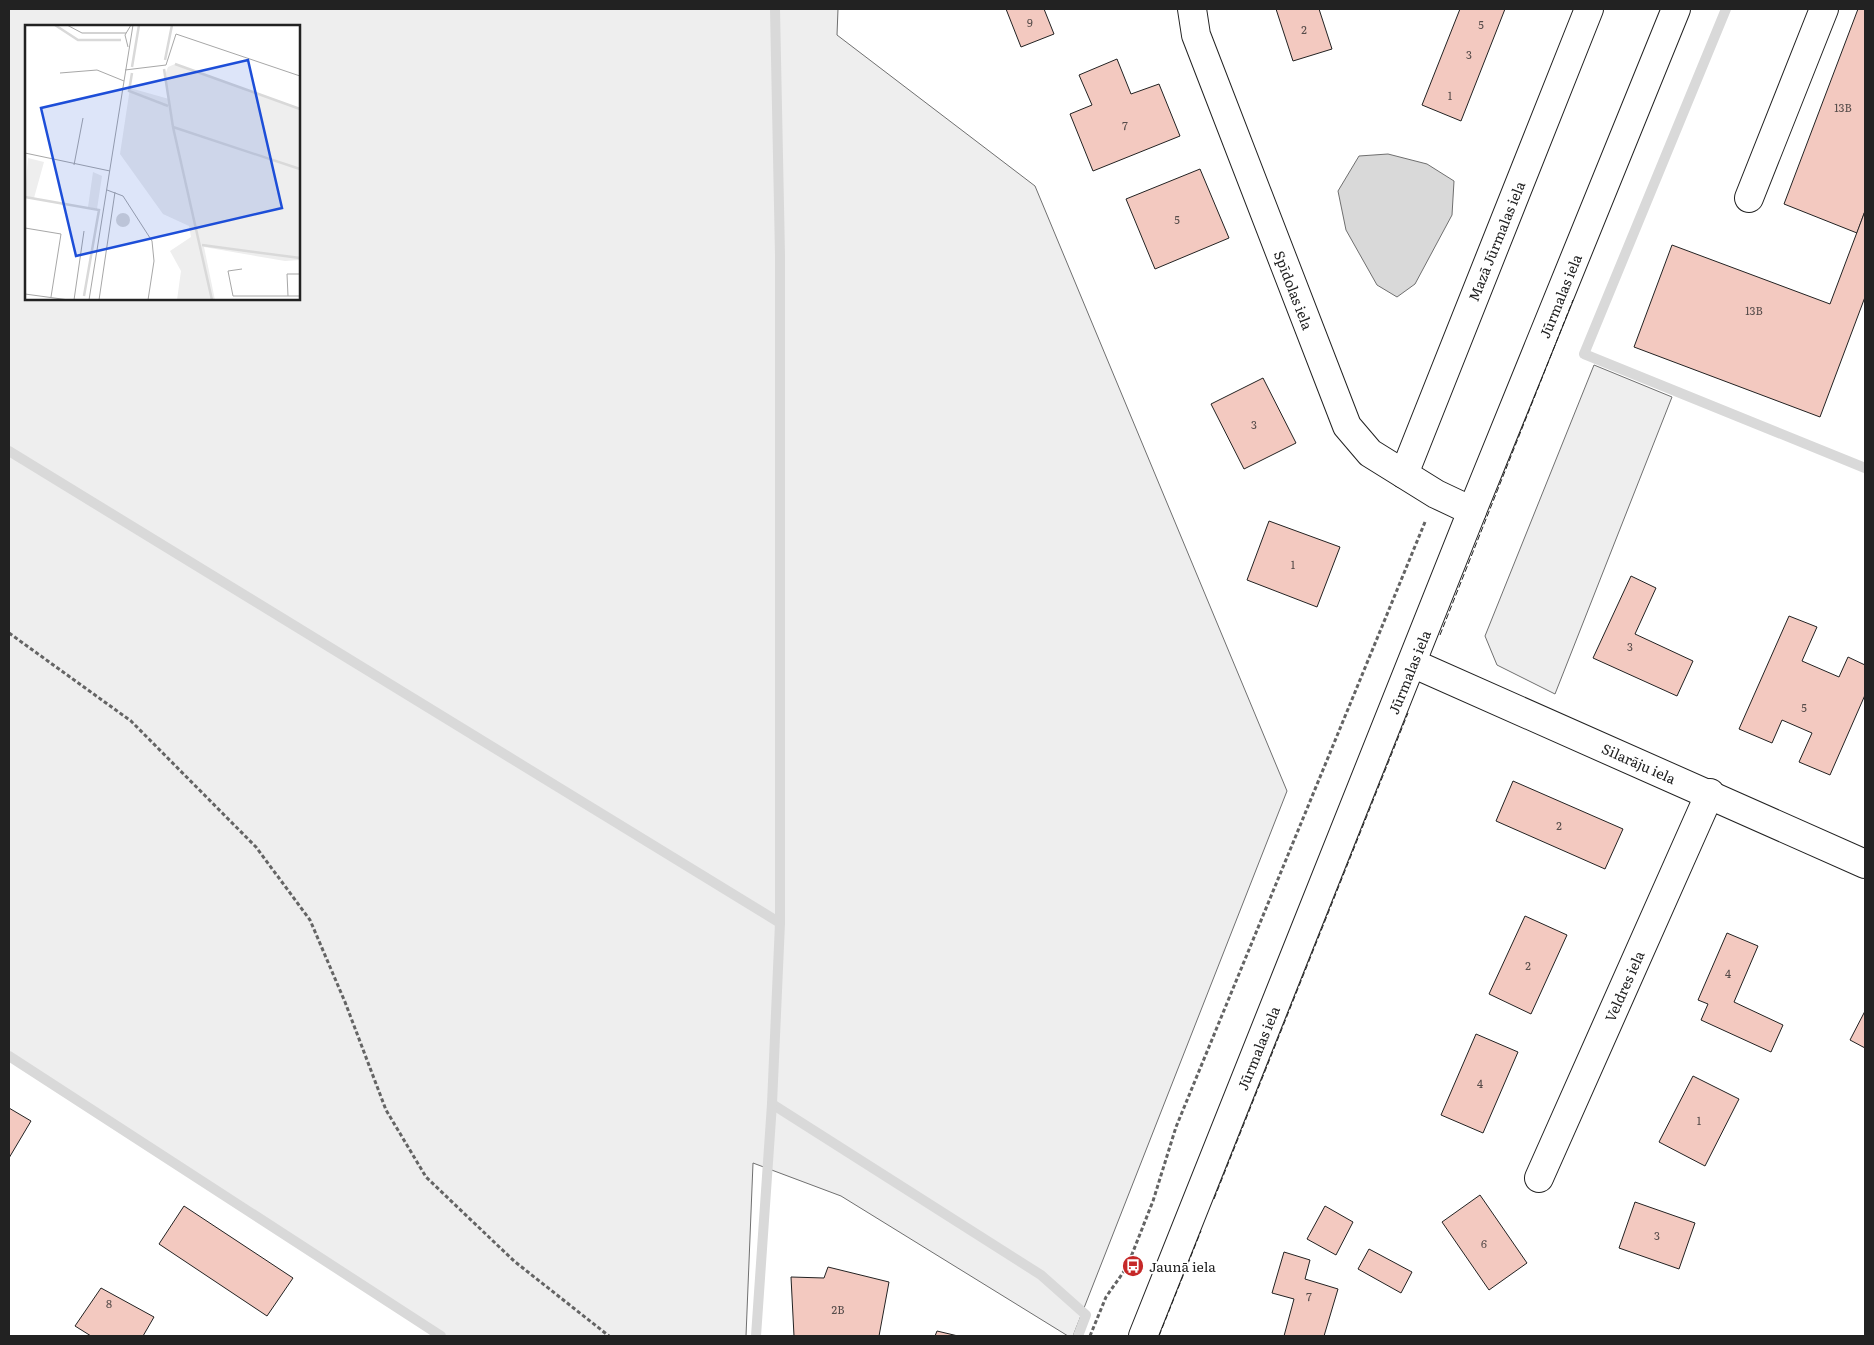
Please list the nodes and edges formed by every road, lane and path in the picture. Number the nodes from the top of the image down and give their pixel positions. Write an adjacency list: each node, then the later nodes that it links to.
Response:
1 (1192, 9): 6 (street, Spīdolas iela)
2 (1589, 9): 6 (street, Mazā Jūrmalas iela)
3 (1676, 9): 8 (street, Jūrmalas iela)
4 (1824, 9): 5 (street)
5 (1749, 198)
6 (1404, 474): 7 (street, Spīdolas iela)
7 (1436, 494): 8 (street, Spīdolas iela); 15 (path)
8 (1472, 511): 10 (street, Jūrmalas iela)
9 (9, 633): 14 (path)
10 (1412, 663): 11 (street, Silarāju iela); 16 (street, Jūrmalas iela)
11 (1710, 794): 12 (street, Silarāju iela); 13 (street, Veldres iela)
12 (1865, 864)
13 (1539, 1178)
14 (609, 1336)
15 (1090, 1336)
16 (1143, 1336)

